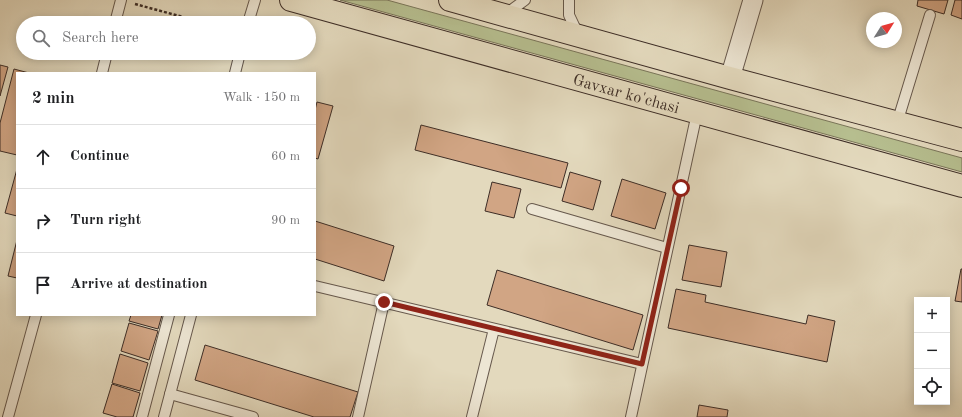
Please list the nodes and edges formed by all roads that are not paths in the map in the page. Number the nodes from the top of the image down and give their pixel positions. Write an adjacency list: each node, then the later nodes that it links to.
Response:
1 (121, 0): 10 (lane)
2 (255, 0): 11 (lane)
3 (291, 0): 18 (main road, Gavxar ko'chasi)
4 (450, 0): 8 (main road)
5 (525, 0): 8 (lane)
6 (569, 0): 12 (lane)
7 (753, 0): 17 (street)
8 (505, 15): 12 (main road)
9 (930, 15): 19 (lane)
10 (117, 16)
11 (250, 16)
12 (579, 36): 17 (main road)
13 (105, 60): 15 (lane)
14 (238, 60): 16 (lane)
15 (102, 72)
16 (235, 72)
17 (730, 78): 19 (main road)
18 (697, 113): 21 (main road, Gavxar ko'chasi); 23 (lane)
19 (897, 123): 20 (main road)
20 (962, 140)
21 (962, 186)
22 (532, 209): 23 (lane)
23 (667, 248): 30 (lane)
24 (316, 286): 25 (lane)
25 (384, 302): 29 (lane); 36 (lane)
26 (36, 316): 32 (lane)
27 (170, 316): 33 (lane)
28 (191, 316): 31 (lane)
29 (494, 329): 30 (lane); 37 (lane)
30 (642, 364): 38 (lane)
31 (170, 394): 34 (lane); 35 (lane)
32 (8, 417)
33 (142, 417)
34 (164, 417)
35 (253, 417)
36 (358, 417)
37 (472, 417)
38 (631, 417)

